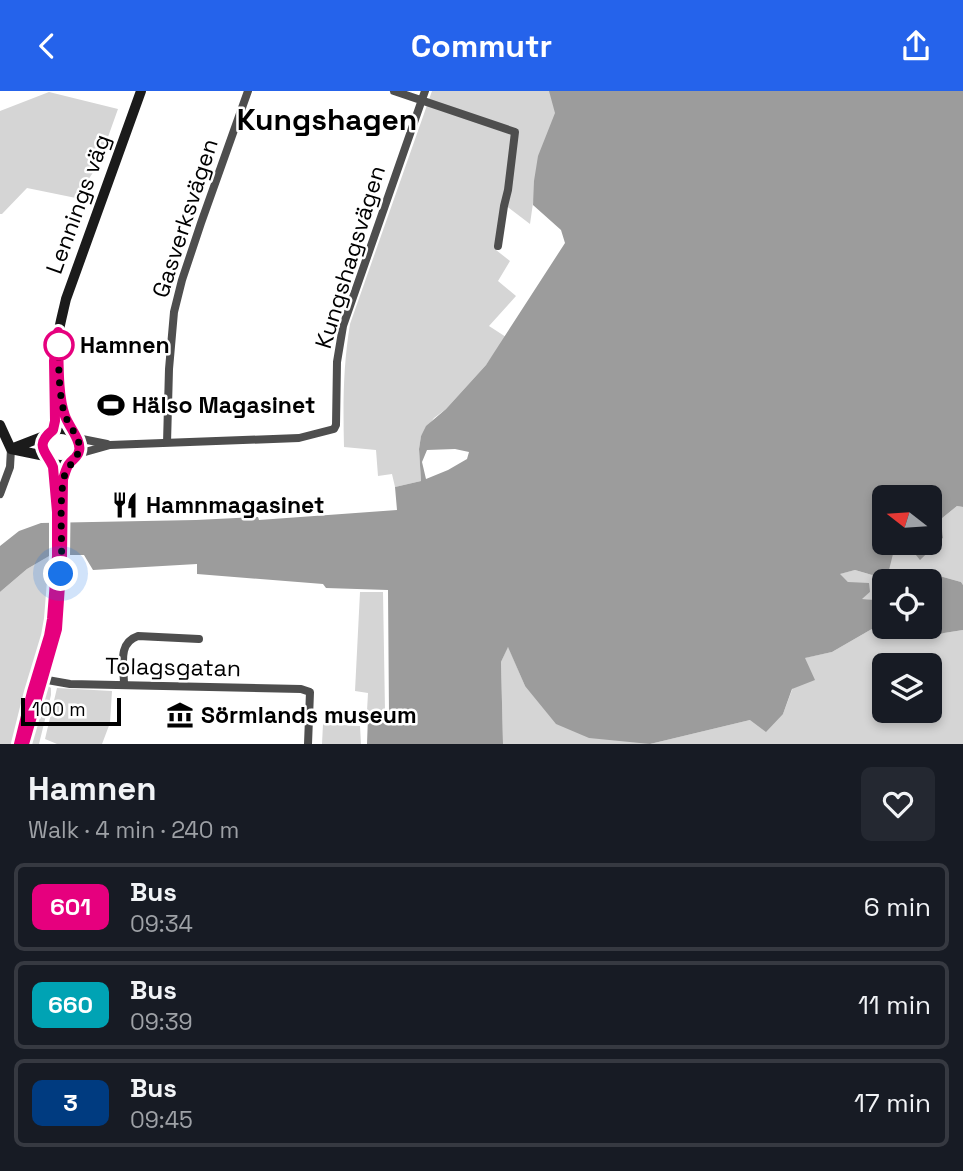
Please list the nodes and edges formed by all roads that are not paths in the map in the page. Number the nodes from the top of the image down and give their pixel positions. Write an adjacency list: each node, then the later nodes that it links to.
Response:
1 (141, 91): 6 (main road, Lennings väg)
2 (248, 91): 10 (street, Gasverksvägen)
3 (394, 91): 4 (street)
4 (424, 95): 5 (street); 10 (street, Kungshagsvägen)
5 (498, 246)
6 (58, 332): 8 (main road, Lennings väg); 9 (main road, Lennings väg)
7 (0, 425): 12 (main road)
8 (50, 433): 9 (main road); 12 (main road); 14 (main road)
9 (75, 435): 11 (street); 13 (main road)
10 (167, 443): 11 (street)
11 (110, 445): 13 (street)
12 (11, 449): 14 (main road); 16 (street)
13 (78, 454): 15 (main road)
14 (49, 459): 15 (main road); 17 (main road)
15 (70, 463): 17 (main road)
16 (0, 494)
17 (59, 522): 19 (main road)
18 (199, 639): 20 (street)
19 (39, 678): 20 (street, Tolagsgatan); 21 (main road)
20 (124, 685): 22 (street, Tolagsgatan)
21 (21, 744)
22 (308, 744)

